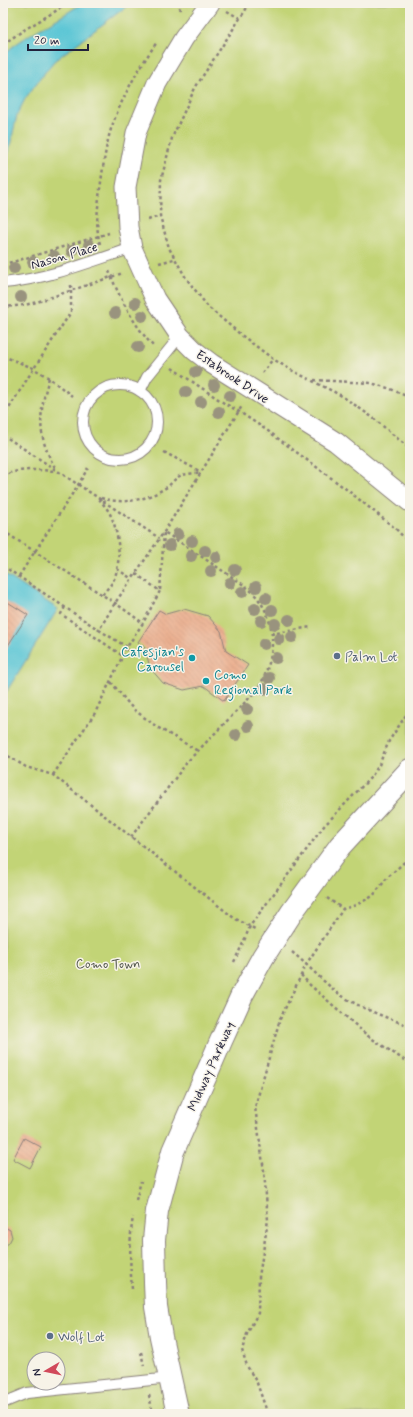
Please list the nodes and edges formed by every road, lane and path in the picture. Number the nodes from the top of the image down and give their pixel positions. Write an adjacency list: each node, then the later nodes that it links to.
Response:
1 (69, 3): 7 (path)
2 (182, 3): 5 (path)
3 (210, 3): 9 (street, Estabrook Drive)
4 (250, 3): 8 (path)
5 (175, 16)
6 (159, 38): 10 (path)
7 (3, 44)
8 (160, 216): 9 (path); 13 (path)
9 (128, 227): 10 (path); 11 (street, Estabrook Drive)
10 (98, 236): 12 (path); 14 (path)
11 (132, 248): 12 (lane, Nason Place); 15 (street, Estabrook Drive)
12 (104, 257): 16 (lane, Nason Place); 17 (path)
13 (174, 259): 15 (path); 24 (path)
14 (3, 264)
15 (140, 268): 17 (path); 21 (street, Estabrook Drive)
16 (70, 269): 18 (lane, Nason Place); 19 (path)
17 (112, 277): 19 (path); 23 (path)
18 (3, 283)
19 (71, 290): 20 (path); 25 (path)
20 (3, 307)
21 (180, 336): 23 (lane); 28 (street, Estabrook Drive)
22 (3, 356): 25 (path)
23 (162, 357): 29 (lane); 32 (path)
24 (273, 359): 27 (path); 28 (path)
25 (33, 368): 26 (path); 33 (path)
26 (49, 378): 30 (path); 38 (path)
27 (312, 380): 31 (path); 35 (path)
28 (252, 389): 32 (path); 43 (street, Estabrook Drive)
29 (140, 391): 29 (lane)
30 (72, 396)
31 (410, 398)
32 (238, 411): 39 (path); 47 (path)
33 (3, 418)
34 (3, 435): 38 (path)
35 (410, 449)
36 (164, 452): 39 (path)
37 (88, 468): 41 (path)
38 (57, 471): 40 (path); 41 (path)
39 (201, 472): 42 (path); 45 (path)
40 (3, 476)
41 (78, 485): 42 (path); 48 (path)
42 (98, 498): 46 (path); 50 (path)
43 (410, 502)
44 (3, 531): 48 (path)
45 (164, 532): 46 (path); 54 (path); 61 (path)
46 (159, 538): 51 (path)
47 (410, 544)
48 (35, 553): 52 (path); 55 (path)
49 (3, 566): 52 (path)
50 (117, 569): 53 (path); 55 (path)
51 (136, 574): 53 (path); 54 (path)
52 (19, 576): 57 (path)
53 (132, 579): 56 (path)
54 (160, 591): 58 (path)
55 (102, 595): 56 (path)
56 (115, 603): 58 (path); 60 (path)
57 (65, 607): 60 (path); 63 (path)
58 (143, 623): 62 (path)
59 (311, 628): 61 (path)
60 (99, 630): 62 (path)
61 (271, 634): 65 (path)
62 (127, 648): 63 (path)
63 (123, 656): 64 (path)
64 (111, 682): 65 (path); 68 (path)
65 (198, 751): 69 (path)
66 (3, 753): 68 (path)
67 (410, 770): 76 (street, Midway Parkway)
68 (53, 775): 69 (path)
69 (131, 837): 71 (path)
70 (410, 858): 72 (path)
71 (250, 926)
72 (307, 963): 73 (path); 74 (path)
73 (301, 975): 75 (path); 79 (path)
74 (410, 1026)
75 (410, 1064)
76 (171, 1378): 77 (lane); 78 (street, Midway Parkway)
77 (3, 1403)
78 (178, 1414)
79 (265, 1414)

